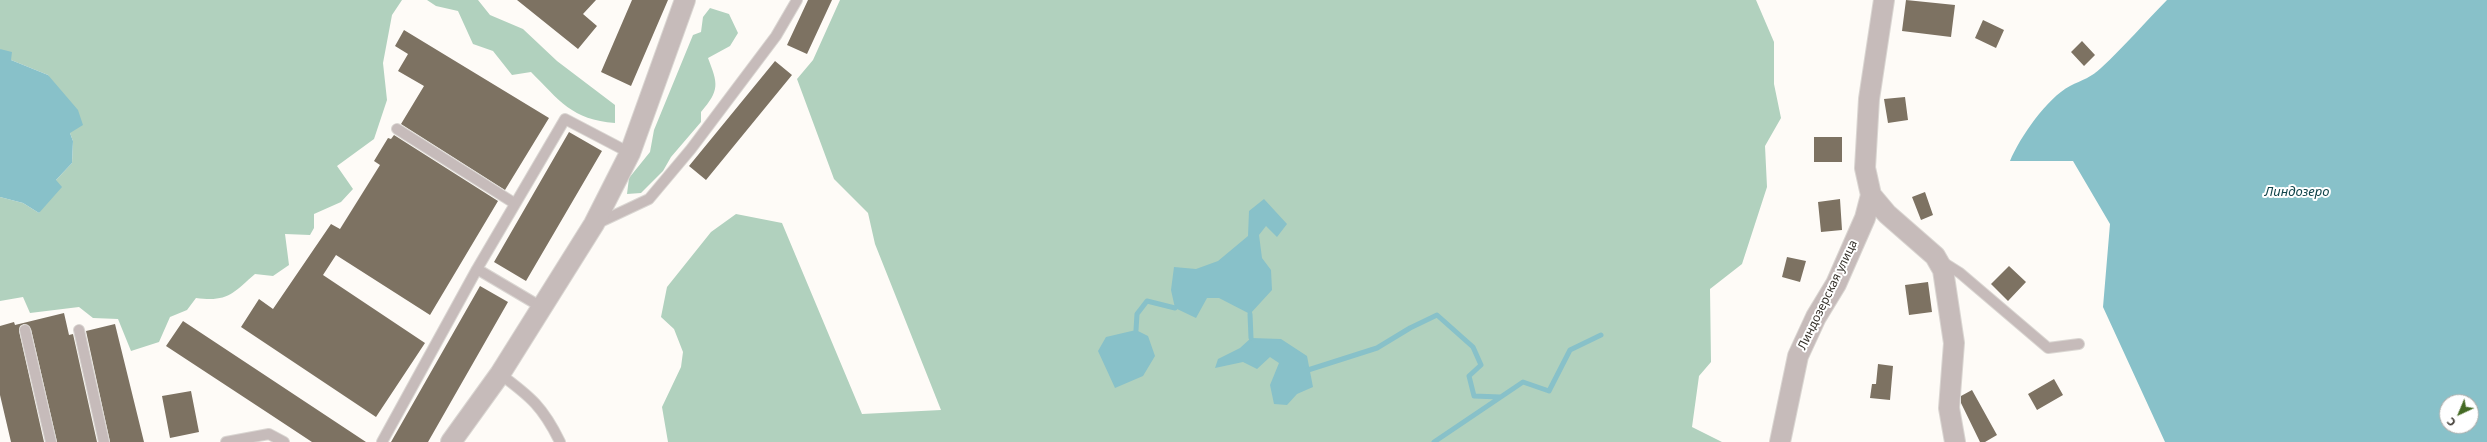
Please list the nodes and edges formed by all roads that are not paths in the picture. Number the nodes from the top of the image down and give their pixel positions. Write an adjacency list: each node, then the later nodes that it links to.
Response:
1 (686, 0): 5 (street)
2 (797, 0): 8 (lane)
3 (1884, 0): 6 (street, Линдозерская улица)
4 (397, 129): 7 (lane)
5 (630, 153): 7 (lane); 8 (street)
6 (1871, 195): 9 (street, Линдозерская улица); 23 (street, Линдозерская улица)
7 (514, 203): 10 (lane)
8 (594, 224): 11 (street)
9 (1935, 256): 14 (lane); 24 (street, Линдозерская улица)
10 (477, 269): 11 (lane); 20 (lane)
11 (543, 308): 15 (street)
12 (25, 330): 16 (lane)
13 (79, 330): 17 (lane)
14 (2079, 344)
15 (500, 374): 21 (street); 22 (lane)
16 (51, 442)
17 (104, 442)
18 (226, 442): 19 (lane)
19 (284, 442)
20 (382, 442)
21 (451, 442)
22 (560, 442)
23 (1780, 442)
24 (1955, 442)

